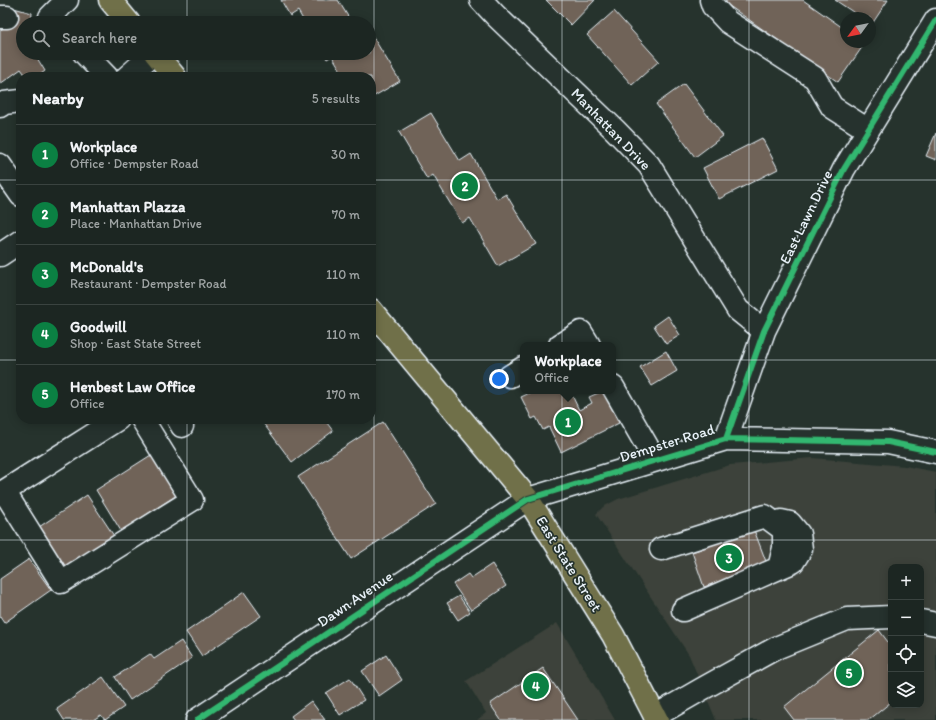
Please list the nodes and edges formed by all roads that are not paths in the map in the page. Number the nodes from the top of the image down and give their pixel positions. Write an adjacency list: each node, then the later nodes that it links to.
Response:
1 (67, 0): 5 (street)
2 (110, 0): 6 (main road)
3 (482, 0): 20 (street, Manhattan Drive)
4 (711, 0): 14 (street)
5 (51, 16)
6 (123, 16)
7 (936, 20): 14 (street, East Lawn Drive)
8 (146, 60): 10 (street)
9 (160, 60): 11 (main road)
10 (133, 72)
11 (171, 72)
12 (16, 102): 13 (street)
13 (0, 106)
14 (868, 130): 20 (street, East Lawn Drive)
15 (0, 165): 16 (street)
16 (16, 188)
17 (16, 244): 18 (street)
18 (0, 255)
19 (376, 316): 30 (main road, East State Street)
20 (764, 331): 26 (street, East Lawn Drive)
21 (565, 342): 22 (street)
22 (587, 342)
23 (616, 392): 28 (street)
24 (110, 424): 29 (street)
25 (145, 424): 29 (street)
26 (726, 439): 27 (street, Dempster Road); 28 (street, Dempster Road)
27 (936, 452)
28 (655, 460): 30 (street, Dempster Road)
29 (2, 493)
30 (528, 499): 36 (main road, East State Street); 37 (street, Dawn Avenue)
31 (661, 549): 32 (street)
32 (683, 610)
33 (888, 617): 36 (street)
34 (924, 621): 35 (street)
35 (936, 624)
36 (656, 718)
37 (197, 720)

